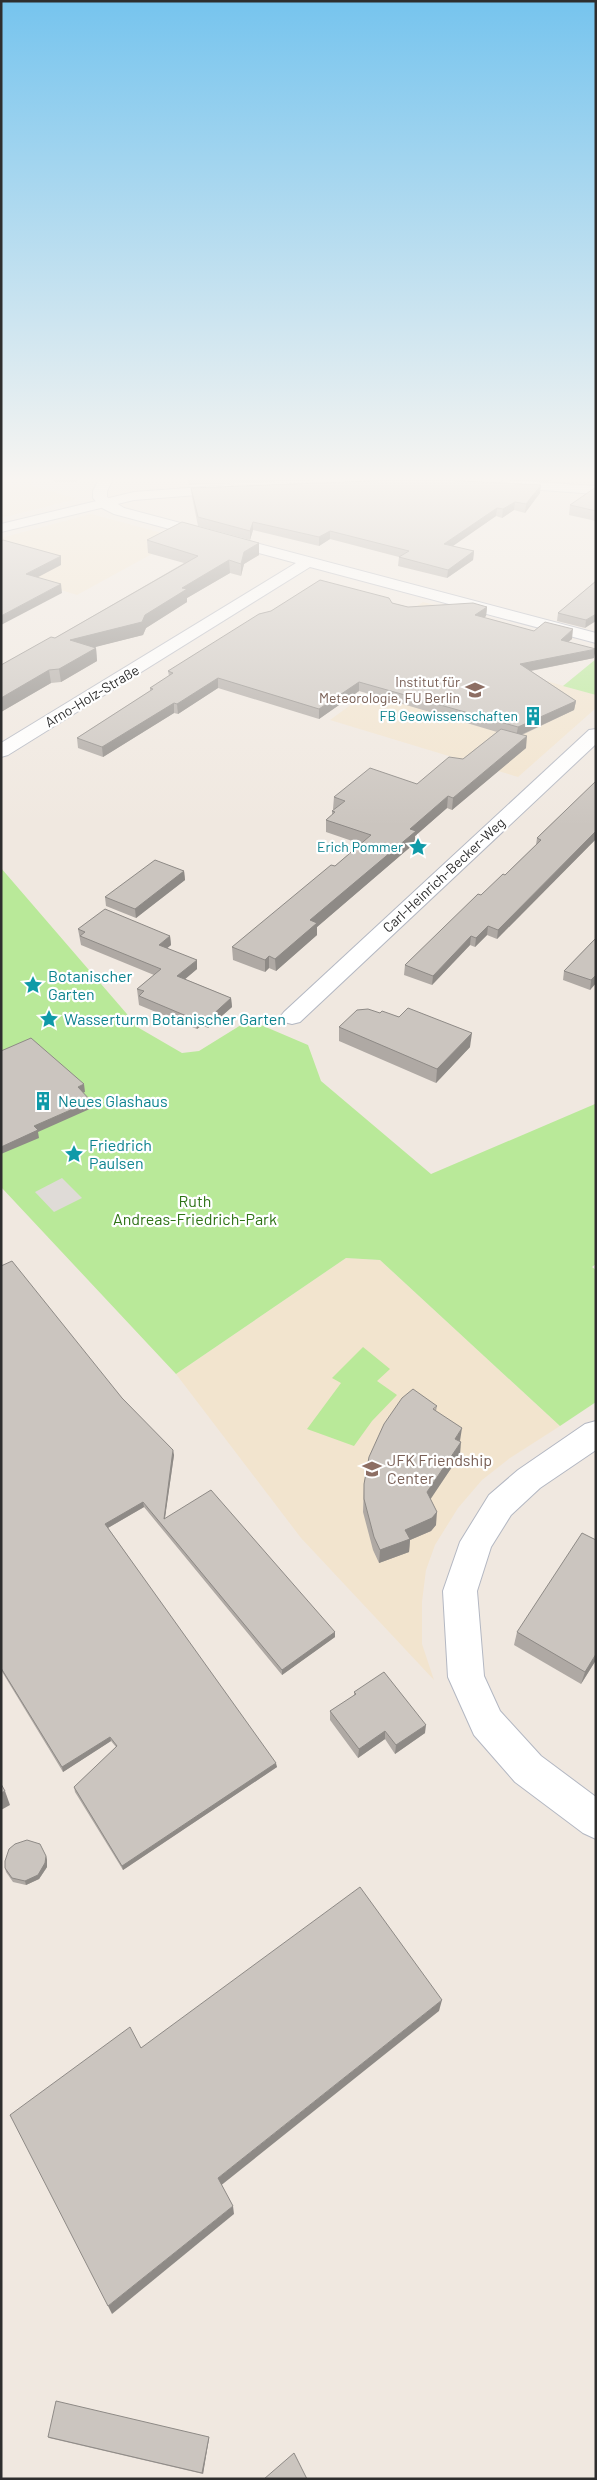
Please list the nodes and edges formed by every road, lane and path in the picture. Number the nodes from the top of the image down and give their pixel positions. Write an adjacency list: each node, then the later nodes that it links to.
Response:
1 (254, 595): 5 (street, Arno-Holz-Straße)
2 (435, 595): 3 (street)
3 (596, 638)
4 (596, 734): 6 (street, Carl-Heinrich-Becker-Weg)
5 (1, 751)
6 (292, 1017)
7 (596, 1433): 8 (street)
8 (596, 1820)

